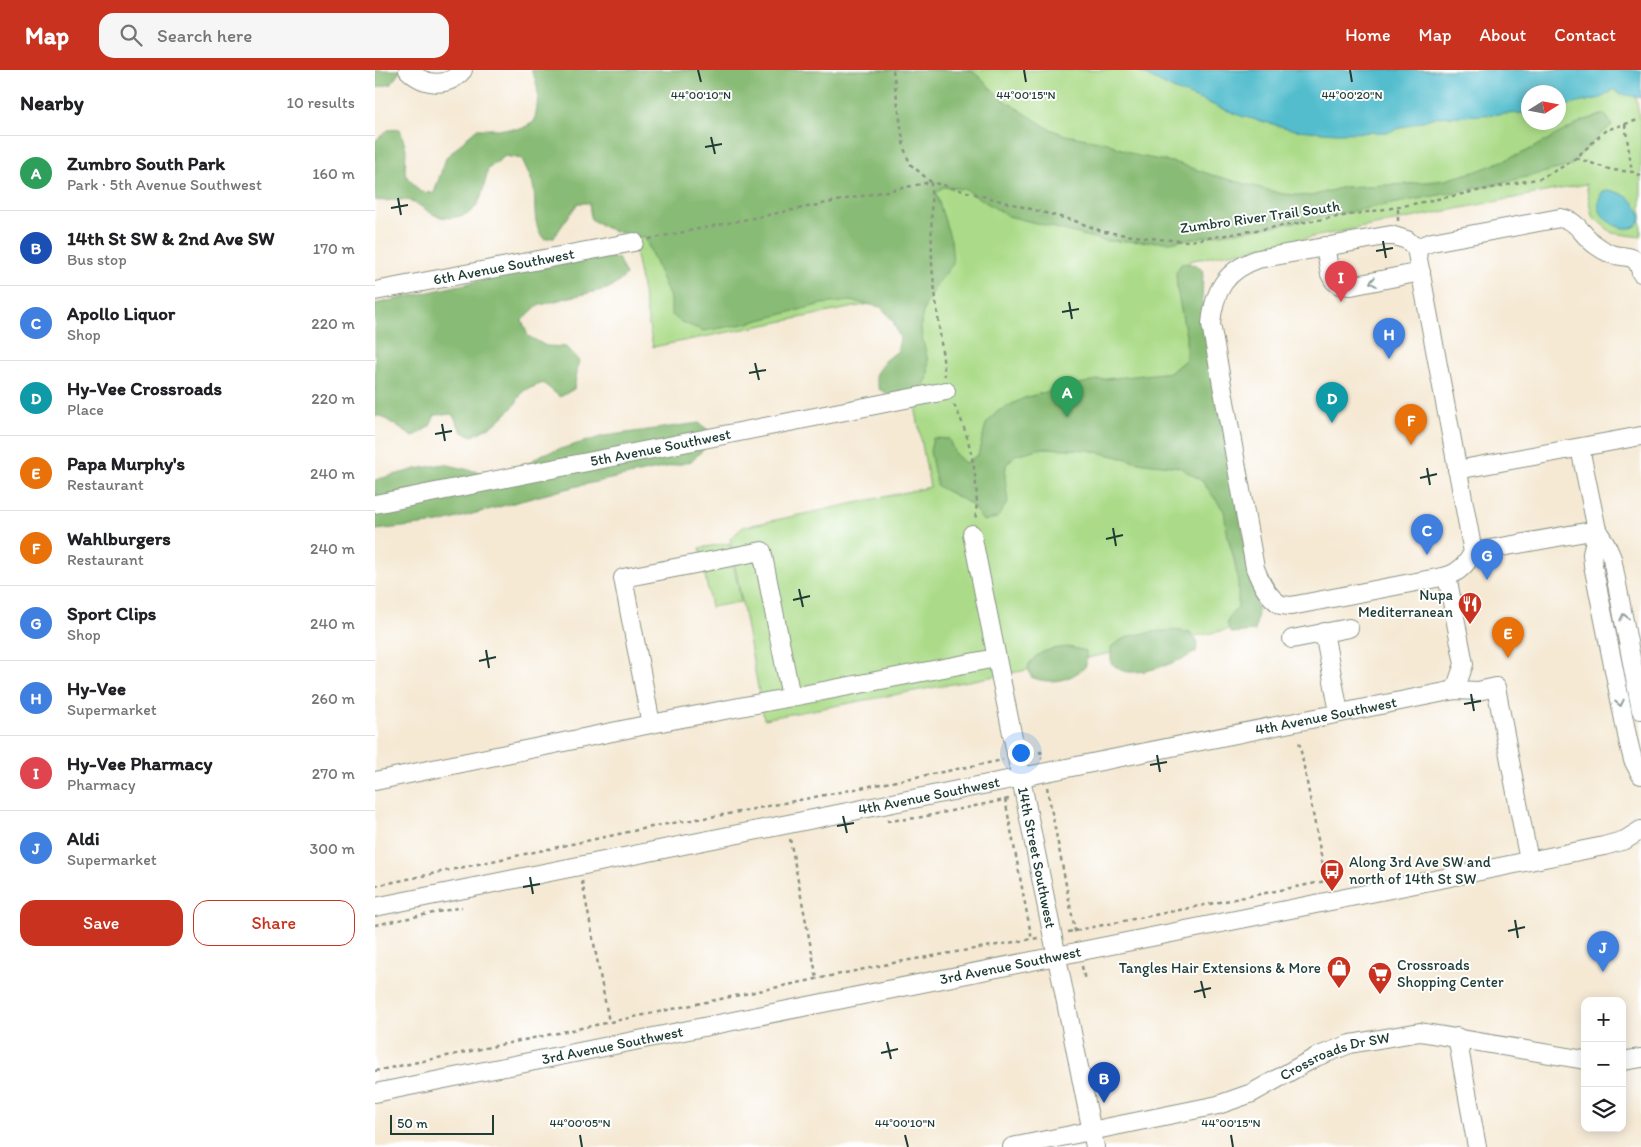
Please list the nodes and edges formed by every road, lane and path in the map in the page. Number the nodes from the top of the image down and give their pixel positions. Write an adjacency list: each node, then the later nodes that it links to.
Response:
1 (409, 70): 2 (street)
2 (463, 70)
3 (893, 70): 9 (path, Zumbro River Trail South)
4 (1641, 119): 5 (path, Zumbro River Trail South)
5 (1625, 124): 6 (path, Zumbro River Trail South); 7 (path)
6 (1576, 158): 7 (path); 9 (path, Zumbro River Trail South)
7 (1633, 172): 8 (path)
8 (1641, 176)
9 (931, 182): 10 (path); 16 (path)
10 (634, 242): 15 (street, 6th Avenue Southwest)
11 (1325, 246): 12 (street); 13 (street, one-way to 11); 24 (street)
12 (1416, 248): 13 (street); 14 (street)
13 (1421, 272): 19 (street)
14 (1641, 273)
15 (375, 292)
16 (946, 391): 20 (street, 5th Avenue Southwest); 22 (path)
17 (1641, 436): 18 (street)
18 (1580, 448): 19 (street); 21 (street)
19 (1457, 470): 23 (street)
20 (375, 504)
21 (1597, 530): 23 (street); 27 (street, one-way to 21); 29 (street)
22 (972, 534): 30 (street, 14th Street Southwest)
23 (1473, 552): 24 (street)
24 (1447, 576): 32 (street)
25 (1349, 628): 26 (street)
26 (1323, 632): 28 (street); 35 (street)
27 (1634, 637): 29 (street); 31 (street)
28 (1292, 639)
29 (1610, 655): 31 (street); 39 (street, one-way to 39)
30 (996, 658): 33 (street); 40 (street, 14th Street Southwest)
31 (1637, 664): 34 (street)
32 (1455, 690): 35 (street, 4th Avenue Southwest); 46 (street, 4th Avenue Southwest)
33 (791, 697): 36 (street); 36 (street)
34 (1641, 710)
35 (1339, 713): 40 (street, 4th Avenue Southwest)
36 (651, 724): 41 (street)
37 (1299, 741): 50 (path)
38 (998, 761): 48 (path)
39 (1641, 775)
40 (1021, 776): 49 (street, 4th Avenue Southwest); 51 (street, 14th Street Southwest)
41 (375, 781)
42 (1047, 791): 50 (path)
43 (882, 822): 52 (path)
44 (1641, 830): 46 (street, 3rd Avenue Southwest)
45 (790, 839): 54 (path)
46 (1529, 861): 53 (street, 3rd Avenue Southwest)
47 (582, 881): 55 (path)
48 (375, 886)
49 (375, 907)
50 (1075, 930): 51 (path)
51 (1052, 936): 52 (path); 53 (street, 14th Street Southwest)
52 (1032, 940): 54 (path)
53 (1056, 957): 61 (street, 3rd Avenue Southwest); 62 (street, 14th Street Southwest)
54 (817, 979): 55 (path)
55 (609, 1022): 60 (path)
56 (1457, 1037): 58 (street, Crossroads Dr SW); 62 (street, Crossroads Dr SW); 64 (street)
57 (1641, 1058): 59 (street)
58 (1581, 1059)
59 (1626, 1060)
60 (375, 1071)
61 (375, 1093)
62 (1094, 1139): 63 (street, Crossroads Dr SW)
63 (1012, 1147)
64 (1477, 1147)

